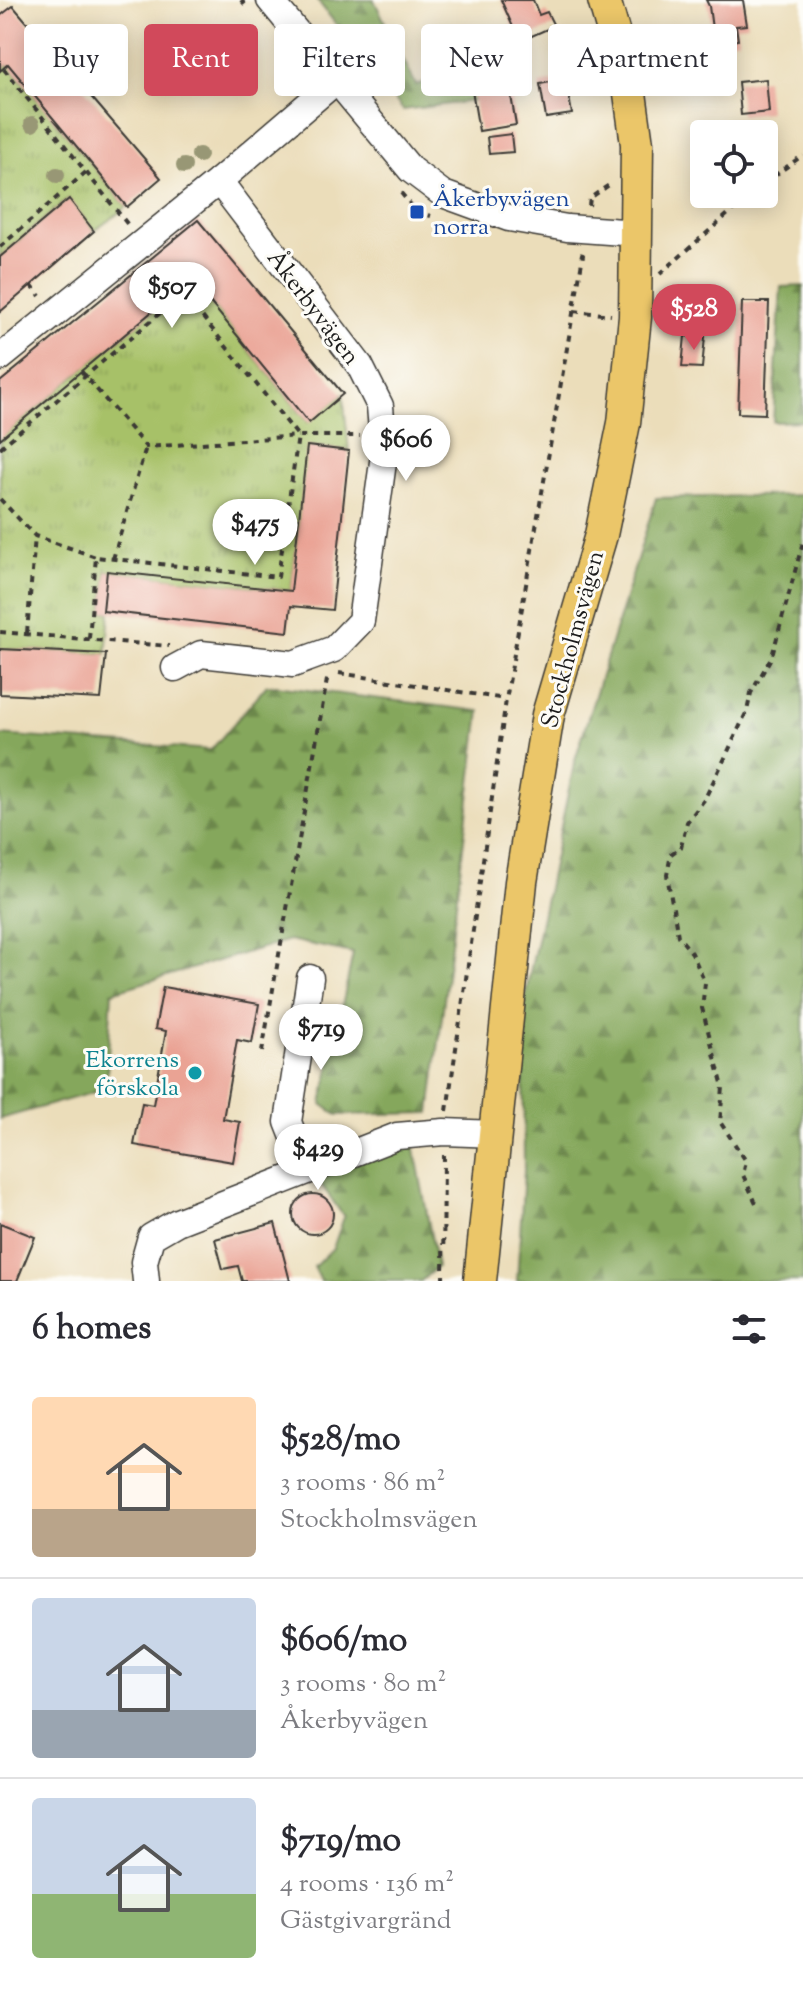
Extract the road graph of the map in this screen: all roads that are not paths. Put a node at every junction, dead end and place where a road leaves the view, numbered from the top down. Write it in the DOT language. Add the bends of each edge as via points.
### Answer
graph roads {
  1 [pos="270,0"];
  2 [pos="604,0"];
  3 [pos="291,24"];
  4 [pos="318,96"];
  5 [pos="352,96"];
  6 [pos="219,181"];
  7 [pos="637,233"];
  8 [pos="0,358"];
  9 [pos="175,668"];
  10 [pos="310,978"];
  11 [pos="496,1134"];
  12 [pos="307,1170"];
  13 [pos="146,1281"];
  14 [pos="480,1281"];
  1 -- 3 [label="street"];
  2 -- 7 [label="main road, Stockholmsvägen" via="629,86 637,144"];
  4 -- 6 [label="street"];
  5 -- 7 [label="street" via="411,170 443,194 585,242"];
  6 -- 8 [label="street"];
  6 -- 9 [label="street, Åkerbyvägen" via="360,366 380,406 384,455 361,621 323,664 201,654"];
  7 -- 11 [label="main road, Stockholmsvägen" via="624,423 601,535 548,715 521,882"];
  10 -- 12 [label="street" via="288,1122"];
  11 -- 12 [label="street" via="397,1136"];
  11 -- 14 [label="main road, Stockholmsvägen"];
  12 -- 13 [label="street" via="151,1237 144,1262"];
}
